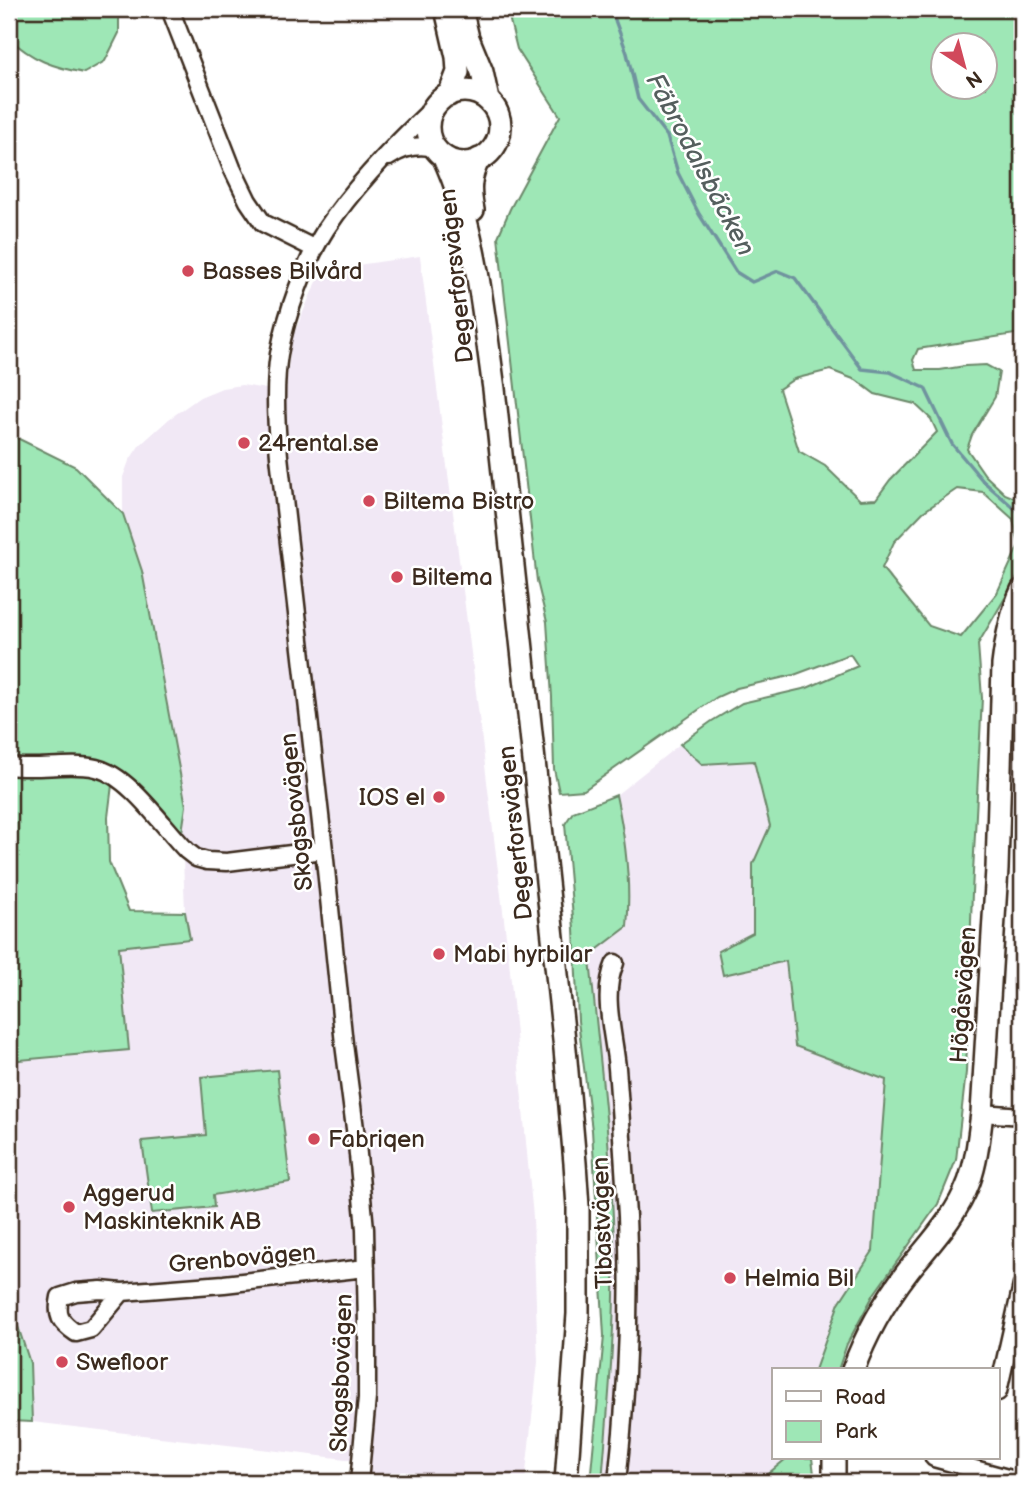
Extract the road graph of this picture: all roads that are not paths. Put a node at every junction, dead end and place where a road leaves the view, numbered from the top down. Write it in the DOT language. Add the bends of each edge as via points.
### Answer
graph roads {
  1 [pos="170,9"];
  2 [pos="446,9"];
  3 [pos="461,9"];
  4 [pos="488,100"];
  5 [pos="441,102"];
  6 [pos="439,152"];
  7 [pos="479,159"];
  8 [pos="379,164"];
  9 [pos="315,249"];
  10 [pos="494,389"];
  11 [pos="1022,590"];
  12 [pos="9,766"];
  13 [pos="324,850"];
  14 [pos="615,963"];
  15 [pos="982,1113"];
  16 [pos="1022,1116"];
  17 [pos="366,1268"];
  18 [pos="1022,1285"];
  19 [pos="122,1292"];
  20 [pos="854,1368"];
  21 [pos="1000,1383"];
  22 [pos="834,1460"];
  23 [pos="952,1460"];
  24 [pos="969,1462"];
  25 [pos="359,1482"];
  26 [pos="566,1482"];
  27 [pos="617,1482"];
  28 [pos="834,1482"];
  29 [pos="960,1482"];
  30 [pos="1022,1482"];
  1 -- 9 [label="street" via="248,201 263,223"];
  2 -- 5 [label="main road" via="458,72"];
  3 -- 4 [label="main road"];
  4 -- 5 [label="main road" via="462,91"];
  4 -- 7 [label="main road" via="496,112 499,132 495,145"];
  5 -- 6 [label="main road" via="428,129"];
  5 -- 8 [label="street, Skogsbovägen"];
  6 -- 7 [label="main road" via="459,162"];
  6 -- 8 [label="street, Skogsbovägen" via="428,146 407,148"];
  6 -- 10 [label="main road, Degerforsvägen" via="468,229"];
  7 -- 10 [label="main road, Degerforsvägen" via="469,183 488,292"];
  8 -- 9 [label="street, Skogsbovägen"];
  9 -- 13 [label="street, Skogsbovägen" via="279,355 276,416"];
  10 -- 26 [label="main road, Degerforsvägen" via="578,1207 579,1314"];
  11 -- 15 [label="main road, Högåsvägen" via="1003,665"];
  12 -- 13 [label="street" via="87,767 113,774 187,851 207,861"];
  13 -- 17 [label="street, Skogsbovägen" via="357,1143"];
  14 -- 27 [label="street, Tibastvägen" via="608,997 617,1068 628,1291"];
  15 -- 16 [label="street"];
  15 -- 20 [label="main road, Högåsvägen" via="975,1163 961,1200 879,1314"];
  17 -- 19 [label="street, Grenbovägen"];
  17 -- 25 [label="street, Skogsbovägen" via="367,1398"];
  18 -- 21 [label="street"];
  22 -- 28 [label="main road"];
  23 -- 24 [label="street"];
  24 -- 29 [label="street"];
  24 -- 30 [label="street"];
}
